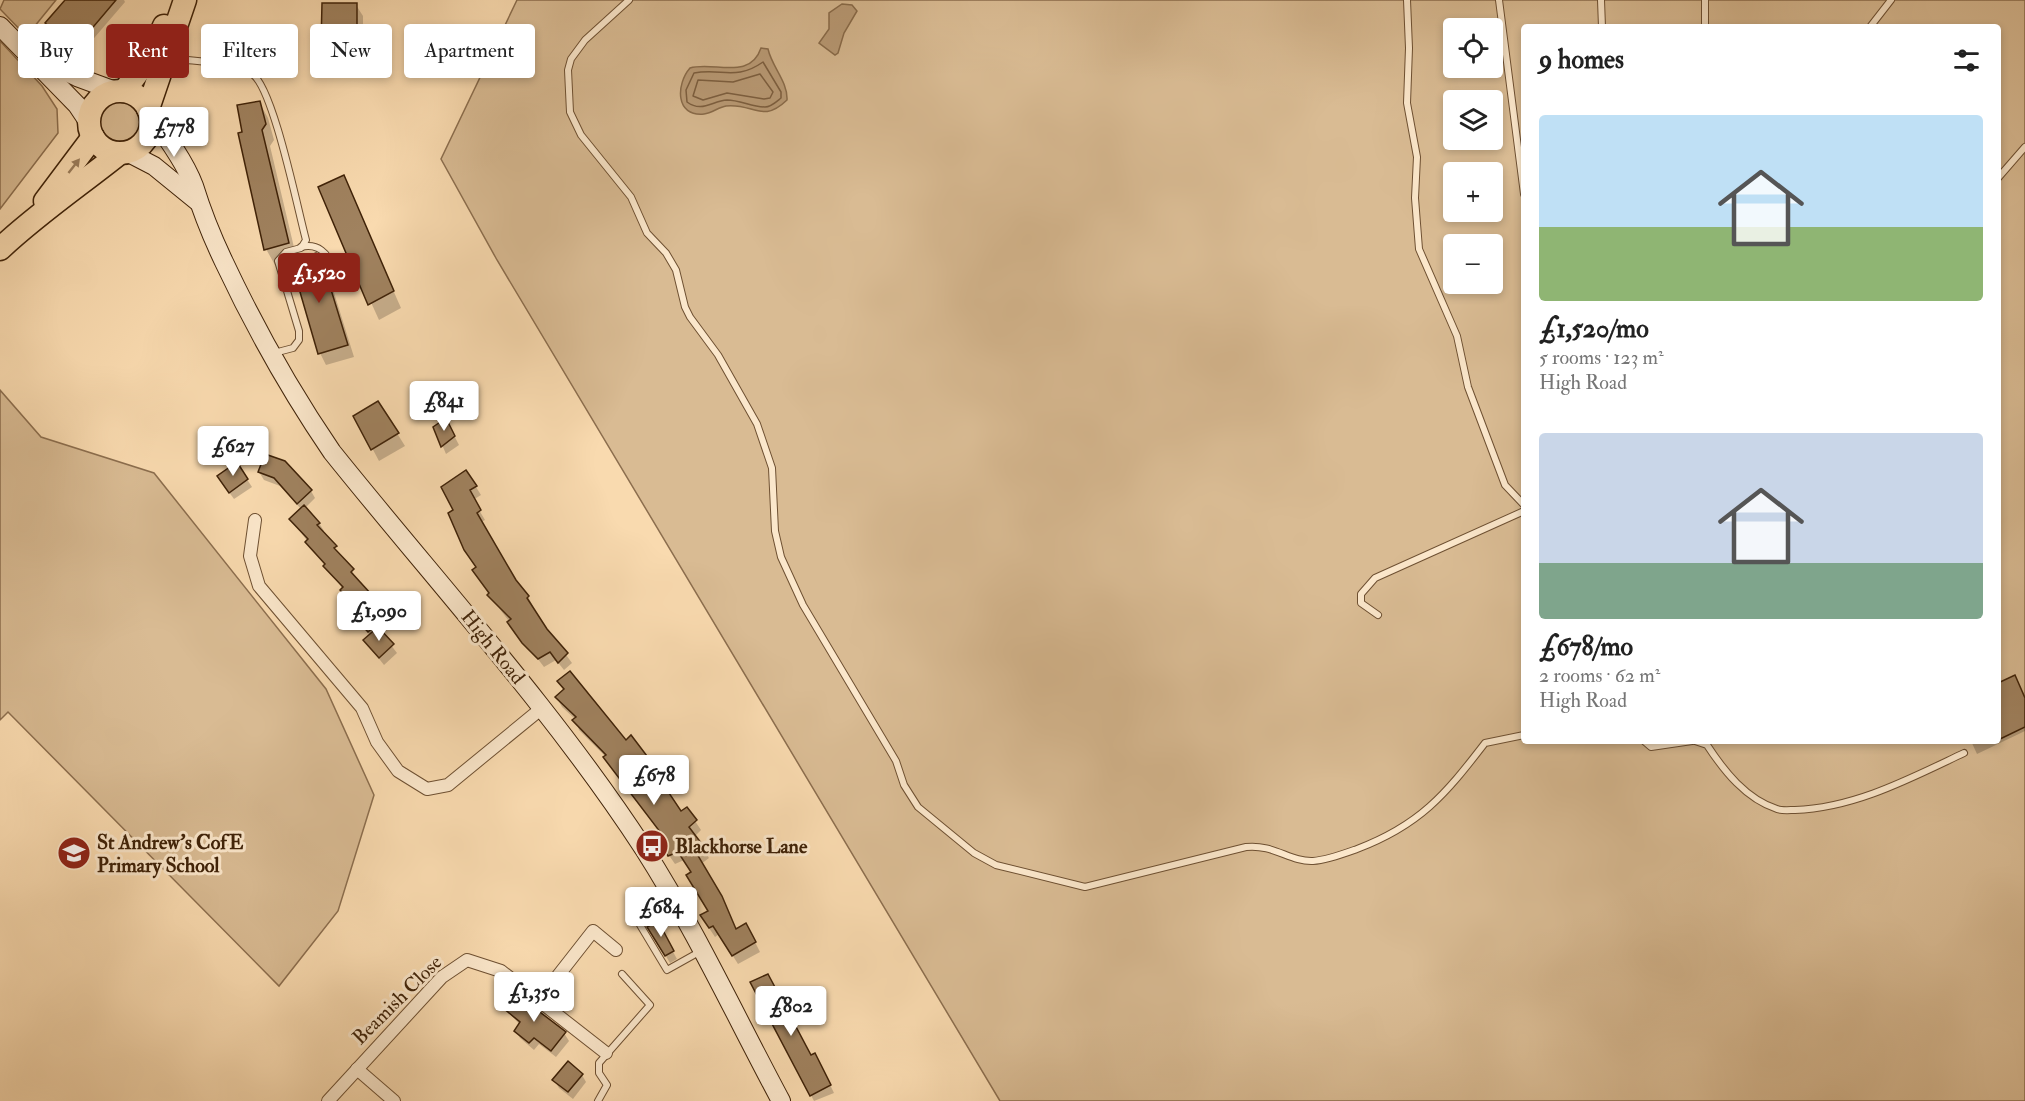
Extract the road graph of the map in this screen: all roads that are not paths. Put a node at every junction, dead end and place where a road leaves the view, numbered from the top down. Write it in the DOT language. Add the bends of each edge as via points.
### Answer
graph roads {
  1 [pos="179,0"];
  2 [pos="185,0"];
  3 [pos="629,0"];
  4 [pos="1407,0"];
  5 [pos="1499,0"];
  6 [pos="1601,0"];
  7 [pos="1705,0"];
  8 [pos="1891,0"];
  9 [pos="168,24"];
  10 [pos="174,24"];
  11 [pos="1602,24"];
  12 [pos="1706,24"];
  13 [pos="1872,24"];
  14 [pos="1,29"];
  15 [pos="18,44"];
  16 [pos="189,60"];
  17 [pos="49,78"];
  18 [pos="87,78"];
  19 [pos="134,78"];
  20 [pos="155,78"];
  21 [pos="119,91"];
  22 [pos="150,112"];
  23 [pos="91,130"];
  24 [pos="2025,147"];
  25 [pos="123,152"];
  26 [pos="1521,171"];
  27 [pos="2001,175"];
  28 [pos="196,201"];
  29 [pos="26,226"];
  30 [pos="301,248"];
  31 [pos="0,249"];
  32 [pos="333,268"];
  33 [pos="270,353"];
  34 [pos="1521,502"];
  35 [pos="1521,512"];
  36 [pos="255,520"];
  37 [pos="1378,615"];
  38 [pos="542,708"];
  39 [pos="1521,736"];
  40 [pos="1648,744"];
  41 [pos="1672,744"];
  42 [pos="1704,744"];
  43 [pos="1964,753"];
  44 [pos="675,904"];
  45 [pos="616,950"];
  46 [pos="702,951"];
  47 [pos="622,974"];
  48 [pos="538,1000"];
  49 [pos="606,1053"];
  50 [pos="357,1069"];
  51 [pos="328,1101"];
  52 [pos="394,1101"];
  53 [pos="598,1101"];
  54 [pos="781,1101"];
  1 -- 9 [label="highway"];
  2 -- 10 [label="highway"];
  3 -- 39 [label="lane" via="585,40 571,59 570,112 581,135 631,197 647,233 666,253 676,270 690,317 718,355 757,424 772,468 775,531 781,557 804,605 896,761 910,795 926,815 974,853 996,865 1085,887 1246,847 1273,848 1312,861 1343,854 1396,832 1442,798 1485,743"];
  4 -- 34 [label="lane" via="1407,103 1417,157 1419,249 1457,336 1468,387 1501,475 1510,493"];
  5 -- 26 [label="lane"];
  6 -- 11 [label="lane"];
  7 -- 12 [label="lane"];
  8 -- 13 [label="lane"];
  14 -- 15 [label="main road"];
  16 -- 30 [label="lane" via="234,67 259,80 281,142 306,240"];
  17 -- 23 [label="main road" via="77,105"];
  18 -- 21 [label="main road"];
  19 -- 21 [label="highway"];
  20 -- 22 [label="highway"];
  21 -- 22 [label="highway" via="138,96"];
  21 -- 23 [label="highway" via="99,99 90,114"];
  22 -- 25 [label="highway" via="148,135"];
  22 -- 28 [label="main road, High Road" via="194,185"];
  23 -- 25 [label="highway" via="100,145"];
  29 -- 23 [label="highway, one-way"];
  24 -- 27 [label="lane"];
  25 -- 28 [label="main road, High Road" via="154,166"];
  25 -- 29 [label="highway"];
  28 -- 33 [label="main road, High Road"];
  29 -- 31 [label="highway"];
  30 -- 32 [label="lane" via="308,245 320,249"];
  30 -- 33 [label="lane" via="281,255 278,261 299,340 289,350"];
  33 -- 38 [label="main road, High Road" via="332,452"];
  35 -- 37 [label="lane" via="1375,578 1361,594 1361,603"];
  36 -- 38 [label="street" via="250,556 259,586 362,708 377,742 398,771 427,789 448,785"];
  38 -- 44 [label="main road, High Road" via="645,850"];
  40 -- 41 [label="lane"];
  42 -- 43 [label="lane" via="1748,794 1779,810 1814,809 1849,801 1912,778"];
  44 -- 46 [label="main road, High Road"];
  44 -- 46 [label="lane" via="640,925 667,970"];
  45 -- 48 [label="street" via="593,931"];
  46 -- 54 [label="main road, High Road"];
  47 -- 49 [label="lane" via="650,1005"];
  48 -- 49 [label="street"];
  48 -- 50 [label="street, Beamish Close" via="501,971 467,960 442,977"];
  49 -- 53 [label="lane" via="598,1070 607,1089"];
  50 -- 51 [label="street, Beamish Close"];
  50 -- 52 [label="street, Beamish Close"];
}
